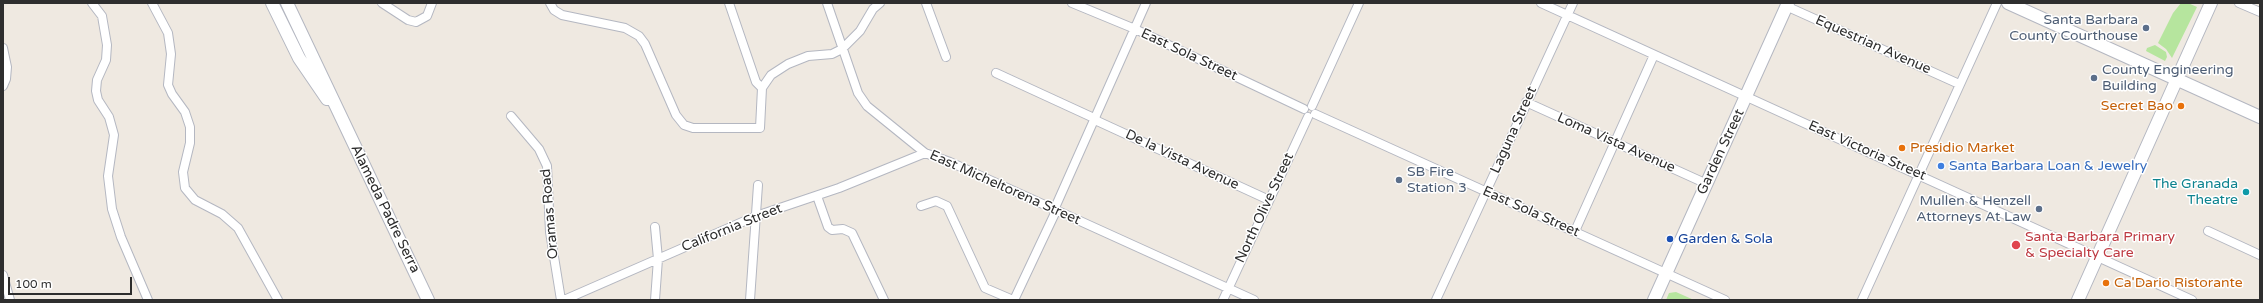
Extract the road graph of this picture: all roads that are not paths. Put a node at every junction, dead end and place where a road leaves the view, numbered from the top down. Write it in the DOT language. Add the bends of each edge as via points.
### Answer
graph roads {
  1 [pos="92,3"];
  2 [pos="152,3"];
  3 [pos="272,3"];
  4 [pos="287,3"];
  5 [pos="382,3"];
  6 [pos="432,3"];
  7 [pos="550,3"];
  8 [pos="729,3"];
  9 [pos="827,3"];
  10 [pos="880,3"];
  11 [pos="926,3"];
  12 [pos="1072,3"];
  13 [pos="1146,3"];
  14 [pos="1359,3"];
  15 [pos="1541,3"];
  16 [pos="1573,3"];
  17 [pos="1997,3"];
  18 [pos="2008,3"];
  19 [pos="2240,3"];
  20 [pos="2208,4"];
  21 [pos="1787,5"];
  22 [pos="2260,12"];
  23 [pos="1567,15"];
  24 [pos="1135,29"];
  25 [pos="3,48"];
  26 [pos="842,49"];
  27 [pos="1654,55"];
  28 [pos="946,57"];
  29 [pos="996,73"];
  30 [pos="2177,79"];
  31 [pos="1959,84"];
  32 [pos="3,86"];
  33 [pos="762,88"];
  34 [pos="1746,97"];
  35 [pos="1526,102"];
  36 [pos="1312,112"];
  37 [pos="511,116"];
  38 [pos="2260,117"];
  39 [pos="341,118"];
  40 [pos="1095,120"];
  41 [pos="1615,142"];
  42 [pos="925,153"];
  43 [pos="1920,176"];
  44 [pos="1707,184"];
  45 [pos="758,185"];
  46 [pos="1486,191"];
  47 [pos="817,196"];
  48 [pos="1269,200"];
  49 [pos="921,206"];
  50 [pos="1055,210"];
  51 [pos="756,216"];
  52 [pos="655,227"];
  53 [pos="1575,231"];
  54 [pos="2208,232"];
  55 [pos="2260,255"];
  56 [pos="2097,257"];
  57 [pos="658,259"];
  58 [pos="1667,273"];
  59 [pos="3,275"];
  60 [pos="1229,288"];
  61 [pos="10,300"];
  62 [pos="148,300"];
  63 [pos="278,300"];
  64 [pos="428,300"];
  65 [pos="562,300"];
  66 [pos="655,300"];
  67 [pos="750,300"];
  68 [pos="884,300"];
  69 [pos="1014,300"];
  70 [pos="1223,300"];
  71 [pos="1254,300"];
  72 [pos="1436,300"];
  73 [pos="1654,300"];
  74 [pos="1725,300"];
  75 [pos="1862,300"];
  76 [pos="2078,300"];
  77 [pos="2192,300"];
  1 -- 62 [label="street" via="102,16 107,45 106,60 96,91 114,135 108,176 112,209"];
  2 -- 63 [label="street" via="168,33 171,54 168,85 185,112 190,127 190,143 182,172 185,188 195,200 222,214 238,228"];
  3 -- 39 [label="street, Alameda Padre Serra" via="299,58"];
  4 -- 39 [label="street, Alameda Padre Serra"];
  5 -- 6 [label="street" via="408,20 416,22 427,16"];
  7 -- 33 [label="street" via="554,10 562,15 625,28 639,36 645,44 678,119 684,125 693,128 760,128"];
  8 -- 33 [label="street" via="756,82"];
  9 -- 26 [label="street, East Micheltorena Street"];
  10 -- 26 [label="street" via="860,31"];
  11 -- 28 [label="street"];
  12 -- 24 [label="street, East Sola Street"];
  13 -- 24 [label="street"];
  14 -- 36 [label="street, North Olive Street"];
  15 -- 23 [label="street, East Victoria Street"];
  16 -- 23 [label="street, Laguna Street"];
  17 -- 31 [label="street"];
  18 -- 30 [label="street"];
  19 -- 22 [label="street"];
  20 -- 30 [label="street"];
  21 -- 31 [label="street, Equestrian Avenue"];
  21 -- 34 [label="street, Garden Street"];
  23 -- 27 [label="street, East Victoria Street"];
  23 -- 35 [label="street, Laguna Street"];
  24 -- 36 [label="street, East Sola Street" via="1304,109 1307,106"];
  24 -- 40 [label="street"];
  25 -- 32 [label="street" via="7,67"];
  26 -- 33 [label="street" via="832,54 808,56 788,64 771,75"];
  26 -- 42 [label="street, East Micheltorena Street" via="858,93 866,106"];
  27 -- 34 [label="street, East Victoria Street"];
  27 -- 41 [label="street"];
  29 -- 40 [label="street, De la Vista Avenue"];
  30 -- 38 [label="street"];
  30 -- 56 [label="street"];
  31 -- 43 [label="street"];
  34 -- 43 [label="street, East Victoria Street"];
  34 -- 44 [label="street, Garden Street"];
  35 -- 41 [label="street, Loma Vista Avenue"];
  35 -- 46 [label="street, Laguna Street"];
  36 -- 46 [label="street, East Sola Street"];
  36 -- 48 [label="street, North Olive Street"];
  37 -- 65 [label="street, Oramas Road" via="539,149 547,166 550,232"];
  39 -- 64 [label="street, Alameda Padre Serra"];
  40 -- 48 [label="street, De la Vista Avenue"];
  40 -- 50 [label="street"];
  41 -- 44 [label="street, Loma Vista Avenue"];
  41 -- 53 [label="street"];
  42 -- 47 [label="street, California Street"];
  42 -- 50 [label="street, East Micheltorena Street"];
  43 -- 56 [label="street, East Victoria Street"];
  43 -- 75 [label="street"];
  44 -- 58 [label="street, Garden Street"];
  45 -- 51 [label="street"];
  46 -- 53 [label="street, East Sola Street"];
  46 -- 72 [label="street, Laguna Street"];
  47 -- 51 [label="street, California Street"];
  47 -- 68 [label="street" via="828,226 832,230 843,229 852,233"];
  48 -- 60 [label="street, North Olive Street"];
  49 -- 69 [label="street" via="936,201 947,206 985,288"];
  50 -- 60 [label="street, East Micheltorena Street"];
  50 -- 69 [label="street"];
  51 -- 57 [label="street, California Street"];
  51 -- 67 [label="street"];
  52 -- 57 [label="street"];
  53 -- 58 [label="street, East Sola Street"];
  54 -- 55 [label="street"];
  56 -- 76 [label="street"];
  56 -- 77 [label="street, East Victoria Street"];
  57 -- 65 [label="street, California Street"];
  57 -- 66 [label="street"];
  58 -- 73 [label="street, Garden Street"];
  58 -- 74 [label="street, East Sola Street"];
  59 -- 61 [label="street"];
  60 -- 70 [label="street, North Olive Street"];
  60 -- 71 [label="street, East Micheltorena Street"];
}
